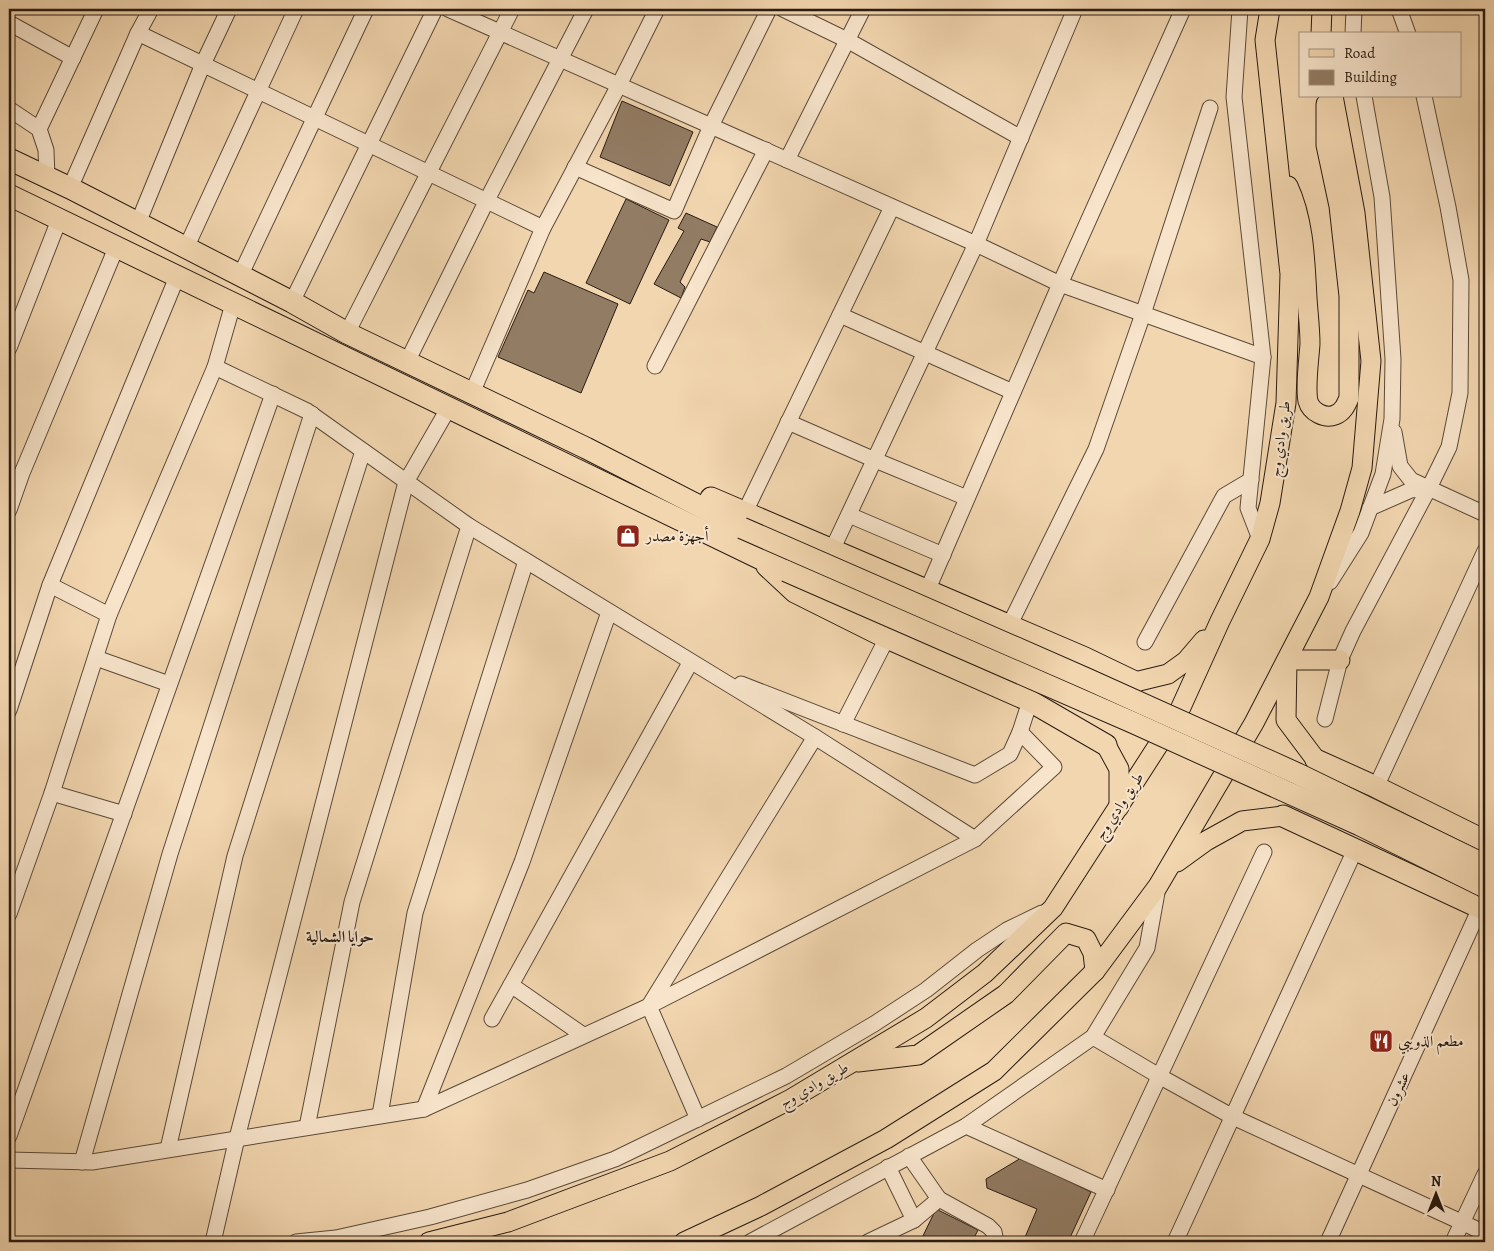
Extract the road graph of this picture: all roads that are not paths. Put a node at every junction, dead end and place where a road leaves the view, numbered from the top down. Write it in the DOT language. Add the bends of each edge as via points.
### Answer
graph roads {
  1 [pos="96,9"];
  2 [pos="151,9"];
  3 [pos="230,9"];
  4 [pos="296,9"];
  5 [pos="366,9"];
  6 [pos="435,9"];
  7 [pos="448,9"];
  8 [pos="512,9"];
  9 [pos="586,9"];
  10 [pos="657,9"];
  11 [pos="769,9"];
  12 [pos="783,9"];
  13 [pos="862,9"];
  14 [pos="1075,9"];
  15 [pos="1183,9"];
  16 [pos="1240,9"];
  17 [pos="1270,9"];
  18 [pos="1322,9"];
  19 [pos="1354,9"];
  20 [pos="1399,9"];
  21 [pos="9,23"];
  22 [pos="500,32"];
  23 [pos="1321,32"];
  24 [pos="1353,32"];
  25 [pos="1407,32"];
  26 [pos="138,33"];
  27 [pos="847,40"];
  28 [pos="73,58"];
  29 [pos="560,59"];
  30 [pos="203,64"];
  31 [pos="619,85"];
  32 [pos="258,90"];
  33 [pos="1326,98"];
  34 [pos="1333,98"];
  35 [pos="1364,98"];
  36 [pos="1424,98"];
  37 [pos="9,108"];
  38 [pos="1210,108"];
  39 [pos="314,117"];
  40 [pos="711,126"];
  41 [pos="39,129"];
  42 [pos="1021,138"];
  43 [pos="368,143"];
  44 [pos="766,150"];
  45 [pos="9,159"];
  46 [pos="787,160"];
  47 [pos="1278,164"];
  48 [pos="575,167"];
  49 [pos="428,171"];
  50 [pos="48,177"];
  51 [pos="70,188"];
  52 [pos="9,196"];
  53 [pos="487,200"];
  54 [pos="892,207"];
  55 [pos="59,220"];
  56 [pos="138,223"];
  57 [pos="543,228"];
  58 [pos="976,244"];
  59 [pos="116,248"];
  60 [pos="186,248"];
  61 [pos="240,276"];
  62 [pos="177,278"];
  63 [pos="1060,284"];
  64 [pos="292,302"];
  65 [pos="233,304"];
  66 [pos="1143,314"];
  67 [pos="840,315"];
  68 [pos="347,333"];
  69 [pos="9,348"];
  70 [pos="925,353"];
  71 [pos="1263,357"];
  72 [pos="407,362"];
  73 [pos="655,366"];
  74 [pos="215,367"];
  75 [pos="1013,392"];
  76 [pos="472,393"];
  77 [pos="273,394"];
  78 [pos="448,409"];
  79 [pos="312,414"];
  80 [pos="1392,419"];
  81 [pos="788,422"];
  82 [pos="363,451"];
  83 [pos="875,460"];
  84 [pos="15,471"];
  85 [pos="1251,480"];
  86 [pos="406,482"];
  87 [pos="1429,488"];
  88 [pos="967,498"];
  89 [pos="1370,508"];
  90 [pos="9,510"];
  91 [pos="1485,514"];
  92 [pos="848,515"];
  93 [pos="743,520"];
  94 [pos="469,526"];
  95 [pos="1260,539"];
  96 [pos="832,550"];
  97 [pos="1485,551"];
  98 [pos="943,555"];
  99 [pos="759,559"];
  100 [pos="526,561"];
  101 [pos="50,585"];
  102 [pos="927,591"];
  103 [pos="1319,598"];
  104 [pos="609,612"];
  105 [pos="109,615"];
  106 [pos="1220,622"];
  107 [pos="1009,626"];
  108 [pos="887,638"];
  109 [pos="1145,642"];
  110 [pos="96,658"];
  111 [pos="1287,660"];
  112 [pos="1340,660"];
  113 [pos="695,666"];
  114 [pos="1135,682"];
  115 [pos="169,684"];
  116 [pos="1030,701"];
  117 [pos="9,710"];
  118 [pos="1325,719"];
  119 [pos="843,724"];
  120 [pos="1020,732"];
  121 [pos="815,737"];
  122 [pos="1106,745"];
  123 [pos="1316,760"];
  124 [pos="1376,787"];
  125 [pos="52,793"];
  126 [pos="1119,807"];
  127 [pos="124,814"];
  128 [pos="1283,816"];
  129 [pos="975,839"];
  130 [pos="1485,841"];
  131 [pos="1355,850"];
  132 [pos="1264,852"];
  133 [pos="1485,865"];
  134 [pos="1170,868"];
  135 [pos="1158,886"];
  136 [pos="1485,887"];
  137 [pos="1053,908"];
  138 [pos="1483,909"];
  139 [pos="9,914"];
  140 [pos="1095,971"];
  141 [pos="511,985"];
  142 [pos="649,1006"];
  143 [pos="492,1019"];
  144 [pos="583,1036"];
  145 [pos="1093,1037"];
  146 [pos="850,1063"];
  147 [pos="1159,1076"];
  148 [pos="424,1109"];
  149 [pos="380,1115"];
  150 [pos="1233,1117"];
  151 [pos="698,1120"];
  152 [pos="966,1126"];
  153 [pos="307,1127"];
  154 [pos="9,1136"];
  155 [pos="237,1138"];
  156 [pos="168,1149"];
  157 [pos="909,1156"];
  158 [pos="9,1160"];
  159 [pos="82,1162"];
  160 [pos="888,1167"];
  161 [pos="1485,1174"];
  162 [pos="1359,1175"];
  163 [pos="1107,1190"];
  164 [pos="939,1199"];
  165 [pos="914,1220"];
  166 [pos="1462,1222"];
  167 [pos="1485,1232"];
  168 [pos="213,1242"];
  169 [pos="296,1242"];
  170 [pos="429,1242"];
  171 [pos="684,1242"];
  172 [pos="750,1242"];
  173 [pos="868,1242"];
  174 [pos="996,1242"];
  175 [pos="1082,1242"];
  176 [pos="1174,1242"];
  177 [pos="1328,1242"];
  178 [pos="1453,1242"];
  1 -- 28 [label="street"];
  2 -- 26 [label="street"];
  3 -- 30 [label="street"];
  4 -- 32 [label="street"];
  5 -- 39 [label="street"];
  6 -- 43 [label="street"];
  7 -- 22 [label="street"];
  8 -- 22 [label="street"];
  9 -- 29 [label="street"];
  10 -- 31 [label="street"];
  11 -- 40 [label="street"];
  12 -- 27 [label="street"];
  13 -- 27 [label="street"];
  14 -- 42 [label="street"];
  15 -- 63 [label="street"];
  16 -- 71 [label="street" via="1234,97"];
  17 -- 47 [label="main road, طريق وادي وج" via="1265,40"];
  18 -- 23 [label="main road"];
  19 -- 24 [label="street"];
  20 -- 25 [label="street"];
  21 -- 28 [label="street"];
  22 -- 29 [label="street"];
  22 -- 49 [label="street"];
  26 -- 30 [label="street"];
  26 -- 51 [label="street"];
  27 -- 42 [label="street"];
  27 -- 46 [label="street"];
  28 -- 41 [label="street"];
  29 -- 31 [label="street"];
  29 -- 53 [label="street"];
  30 -- 32 [label="street"];
  30 -- 56 [label="street"];
  31 -- 40 [label="street"];
  31 -- 48 [label="street"];
  32 -- 39 [label="street"];
  32 -- 60 [label="street"];
  33 -- 47 [label="main road" via="1326,145 1339,206 1349,296 1349,398 1343,410 1330,416 1317,412 1308,401 1310,341 1305,258 1294,200"];
  34 -- 103 [label="main road" via="1356,213 1371,361 1362,468"];
  35 -- 80 [label="street" via="1382,197 1393,359"];
  36 -- 87 [label="street" via="1461,280 1460,393 1449,447"];
  37 -- 41 [label="street"];
  38 -- 66 [label="street"];
  39 -- 43 [label="street"];
  39 -- 61 [label="street"];
  40 -- 44 [label="street"];
  40 -- 48 [label="street" via="674,211"];
  41 -- 50 [label="street" via="46,150"];
  42 -- 58 [label="street"];
  43 -- 49 [label="street"];
  43 -- 64 [label="street"];
  44 -- 46 [label="street"];
  44 -- 73 [label="street"];
  45 -- 50 [label="highway"];
  46 -- 54 [label="street"];
  47 -- 95 [label="main road, طريق وادي وج" via="1290,274 1286,404 1270,503"];
  48 -- 57 [label="street"];
  49 -- 53 [label="street"];
  49 -- 68 [label="street"];
  50 -- 51 [label="highway"];
  51 -- 56 [label="highway"];
  52 -- 55 [label="highway"];
  53 -- 57 [label="street"];
  53 -- 72 [label="street"];
  54 -- 58 [label="street"];
  54 -- 67 [label="street"];
  55 -- 59 [label="highway"];
  55 -- 69 [label="street"];
  56 -- 60 [label="highway"];
  57 -- 76 [label="street"];
  58 -- 63 [label="street"];
  58 -- 70 [label="street"];
  59 -- 62 [label="highway"];
  59 -- 84 [label="street"];
  60 -- 61 [label="highway"];
  61 -- 64 [label="highway"];
  62 -- 65 [label="highway"];
  62 -- 101 [label="street"];
  63 -- 66 [label="street"];
  63 -- 75 [label="street"];
  64 -- 68 [label="highway"];
  65 -- 74 [label="street"];
  65 -- 78 [label="highway"];
  66 -- 71 [label="street"];
  66 -- 107 [label="street" via="1096,449"];
  67 -- 70 [label="street"];
  67 -- 81 [label="street"];
  68 -- 72 [label="highway"];
  70 -- 75 [label="street"];
  70 -- 83 [label="street"];
  71 -- 85 [label="street"];
  72 -- 76 [label="highway"];
  74 -- 77 [label="street"];
  74 -- 105 [label="street"];
  75 -- 88 [label="street"];
  76 -- 93 [label="highway"];
  77 -- 79 [label="street"];
  77 -- 115 [label="street"];
  78 -- 86 [label="street"];
  78 -- 99 [label="highway"];
  79 -- 82 [label="street"];
  79 -- 159 [label="street" via="170,854"];
  80 -- 87 [label="street" via="1400,466 1411,480"];
  80 -- 89 [label="street" via="1383,474"];
  81 -- 83 [label="street"];
  81 -- 93 [label="street"];
  82 -- 86 [label="street"];
  82 -- 156 [label="street" via="235,856"];
  83 -- 88 [label="street"];
  83 -- 92 [label="street"];
  84 -- 90 [label="street"];
  85 -- 95 [label="street" via="1248,508"];
  85 -- 109 [label="street" via="1224,496"];
  86 -- 94 [label="street"];
  86 -- 155 [label="street"];
  87 -- 89 [label="street" via="1412,490"];
  87 -- 91 [label="street"];
  87 -- 112 [label="street"];
  88 -- 98 [label="street"];
  89 -- 103 [label="street" via="1361,533"];
  92 -- 96 [label="street"];
  92 -- 98 [label="street"];
  93 -- 96 [label="highway"];
  93 -- 133 [label="highway, bridge" via="1298,774"];
  94 -- 100 [label="street"];
  94 -- 153 [label="street" via="352,902"];
  95 -- 106 [label="main road, طريق وادي وج"];
  96 -- 102 [label="highway"];
  97 -- 124 [label="street"];
  98 -- 102 [label="street"];
  99 -- 108 [label="highway" via="795,592"];
  99 -- 136 [label="highway, bridge" via="1144,727 1360,825"];
  100 -- 104 [label="street"];
  100 -- 149 [label="street" via="415,913"];
  101 -- 105 [label="street"];
  101 -- 117 [label="street"];
  102 -- 107 [label="highway"];
  103 -- 111 [label="main road"];
  104 -- 113 [label="street"];
  104 -- 148 [label="street" via="522,862"];
  105 -- 110 [label="street"];
  106 -- 114 [label="main road" via="1186,661 1168,674"];
  106 -- 126 [label="main road, طريق وادي وج" via="1177,716"];
  107 -- 114 [label="highway"];
  108 -- 116 [label="highway"];
  108 -- 119 [label="street"];
  110 -- 115 [label="street"];
  110 -- 125 [label="street"];
  111 -- 112 [label="main road"];
  111 -- 123 [label="main road" via="1286,720"];
  111 -- 134 [label="main road"];
  112 -- 118 [label="street"];
  113 -- 119 [label="street"];
  113 -- 121 [label="street"];
  113 -- 141 [label="street"];
  115 -- 127 [label="street"];
  116 -- 120 [label="street"];
  116 -- 122 [label="highway"];
  119 -- 120 [label="street" via="975,775 1010,754"];
  120 -- 129 [label="street" via="1054,766"];
  121 -- 129 [label="street"];
  121 -- 142 [label="street"];
  122 -- 126 [label="main road" via="1118,769"];
  123 -- 124 [label="highway"];
  124 -- 130 [label="highway"];
  125 -- 127 [label="street"];
  125 -- 139 [label="street"];
  126 -- 137 [label="main road, طريق وادي وج"];
  127 -- 154 [label="street"];
  128 -- 131 [label="highway"];
  128 -- 134 [label="main road" via="1242,821 1206,841"];
  129 -- 142 [label="street"];
  131 -- 138 [label="highway"];
  131 -- 150 [label="street"];
  132 -- 147 [label="street"];
  134 -- 135 [label="main road"];
  135 -- 140 [label="main road"];
  135 -- 145 [label="street" via="1147,948"];
  137 -- 146 [label="main road, طريق وادي وج" via="985,973 926,1018"];
  137 -- 151 [label="street" via="976,950 926,990 858,1034 786,1076"];
  138 -- 162 [label="street, عشرون"];
  140 -- 146 [label="main road" via="1093,952 1086,939 1066,934 1006,994 918,1055"];
  140 -- 171 [label="main road" via="994,1070 886,1138 761,1206"];
  141 -- 143 [label="street"];
  141 -- 144 [label="street"];
  142 -- 144 [label="street"];
  142 -- 151 [label="street"];
  144 -- 148 [label="street"];
  145 -- 147 [label="street"];
  145 -- 152 [label="street"];
  146 -- 170 [label="main road, طريق وادي وج" via="791,1099 670,1162 508,1222"];
  147 -- 150 [label="street"];
  147 -- 163 [label="street"];
  148 -- 149 [label="street"];
  149 -- 153 [label="street"];
  150 -- 162 [label="street"];
  150 -- 176 [label="street"];
  151 -- 169 [label="street" via="615,1159 527,1190 421,1219 336,1238"];
  152 -- 157 [label="street"];
  152 -- 163 [label="street"];
  153 -- 155 [label="street"];
  155 -- 156 [label="street"];
  155 -- 168 [label="street"];
  156 -- 159 [label="street"];
  157 -- 160 [label="street"];
  157 -- 164 [label="street"];
  158 -- 159 [label="street"];
  160 -- 165 [label="street"];
  160 -- 172 [label="street"];
  161 -- 166 [label="street"];
  162 -- 166 [label="street"];
  162 -- 177 [label="street, عشرون"];
  163 -- 175 [label="street"];
  164 -- 165 [label="street"];
  164 -- 174 [label="street" via="988,1226 994,1232"];
  165 -- 173 [label="street"];
  166 -- 167 [label="street"];
  166 -- 178 [label="street"];
}
